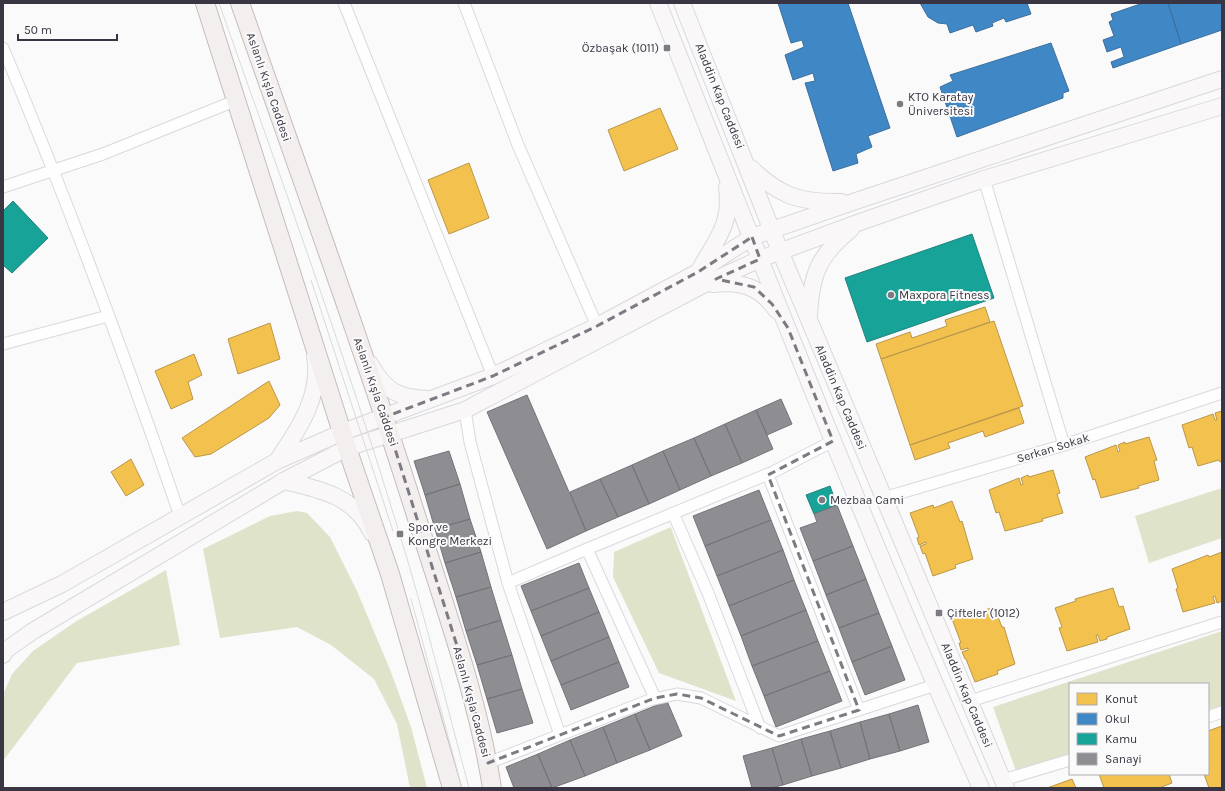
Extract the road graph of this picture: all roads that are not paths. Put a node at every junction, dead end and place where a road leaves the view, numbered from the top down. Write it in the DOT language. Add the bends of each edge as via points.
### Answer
graph roads {
  1 [pos="205,3"];
  2 [pos="240,3"];
  3 [pos="344,3"];
  4 [pos="464,3"];
  5 [pos="658,3"];
  6 [pos="682,3"];
  7 [pos="3,48"];
  8 [pos="1222,79"];
  9 [pos="237,100"];
  10 [pos="1222,106"];
  11 [pos="746,164"];
  12 [pos="54,169"];
  13 [pos="725,171"];
  14 [pos="984,179"];
  15 [pos="3,187"];
  16 [pos="853,202"];
  17 [pos="860,222"];
  18 [pos="772,229"];
  19 [pos="752,238"];
  20 [pos="780,251"];
  21 [pos="760,259"];
  22 [pos="701,278"];
  23 [pos="108,316"];
  24 [pos="809,320"];
  25 [pos="597,326"];
  26 [pos="788,328"];
  27 [pos="312,339"];
  28 [pos="3,344"];
  29 [pos="363,352"];
  30 [pos="492,376"];
  31 [pos="1222,393"];
  32 [pos="434,399"];
  33 [pos="465,410"];
  34 [pos="385,417"];
  35 [pos="391,435"];
  36 [pos="345,440"];
  37 [pos="833,440"];
  38 [pos="1064,445"];
  39 [pos="277,461"];
  40 [pos="768,475"];
  41 [pos="283,481"];
  42 [pos="883,498"];
  43 [pos="674,513"];
  44 [pos="180,516"];
  45 [pos="587,549"];
  46 [pos="390,574"];
  47 [pos="508,583"];
  48 [pos="3,612"];
  49 [pos="1222,622"];
  50 [pos="3,655"];
  51 [pos="935,685"];
  52 [pos="655,698"];
  53 [pos="970,701"];
  54 [pos="859,710"];
  55 [pos="1222,712"];
  56 [pos="1209,717"];
  57 [pos="760,728"];
  58 [pos="560,735"];
  59 [pos="1069,760"];
  60 [pos="488,763"];
  61 [pos="1005,784"];
  62 [pos="452,788"];
  63 [pos="492,788"];
  64 [pos="981,788"];
  1 -- 9 [label="main road"];
  2 -- 29 [label="main road, Aslanlı Kışla Caddesi"];
  3 -- 30 [label="street"];
  4 -- 25 [label="street" via="518,145"];
  5 -- 13 [label="street, Aladdin Kap Caddesi"];
  6 -- 11 [label="street, Aladdin Kap Caddesi"];
  7 -- 12 [label="street"];
  8 -- 16 [label="street"];
  9 -- 12 [label="street" via="103,154"];
  9 -- 27 [label="main road"];
  10 -- 14 [label="street"];
  11 -- 16 [label="street" via="768,184 792,197 823,202"];
  11 -- 18 [label="street, Aladdin Kap Caddesi"];
  12 -- 15 [label="street"];
  12 -- 23 [label="street"];
  13 -- 19 [label="street, Aladdin Kap Caddesi"];
  13 -- 22 [label="street" via="729,202 725,226"];
  14 -- 17 [label="street"];
  14 -- 38 [label="street"];
  16 -- 18 [label="street"];
  17 -- 20 [label="street"];
  17 -- 24 [label="street" via="836,241 819,264 810,290"];
  18 -- 19 [label="street"];
  18 -- 20 [label="street, Aladdin Kap Caddesi"];
  19 -- 21 [label="street, Aladdin Kap Caddesi"];
  19 -- 22 [label="street"];
  20 -- 21 [label="street"];
  20 -- 24 [label="street, Aladdin Kap Caddesi"];
  21 -- 22 [label="street"];
  21 -- 26 [label="street, Aladdin Kap Caddesi"];
  22 -- 25 [label="street"];
  22 -- 26 [label="street" via="754,287 772,304"];
  22 -- 33 [label="street"];
  23 -- 28 [label="street"];
  23 -- 44 [label="street"];
  24 -- 42 [label="street, Aladdin Kap Caddesi"];
  25 -- 30 [label="street"];
  26 -- 37 [label="street, Aladdin Kap Caddesi"];
  27 -- 36 [label="main road"];
  27 -- 39 [label="street" via="317,367 312,398 301,426"];
  29 -- 32 [label="street" via="378,379 391,390 408,398"];
  29 -- 34 [label="main road, Aslanlı Kışla Caddesi"];
  30 -- 32 [label="street"];
  31 -- 38 [label="street, Serkan Sokak"];
  32 -- 34 [label="street"];
  33 -- 35 [label="street"];
  33 -- 47 [label="street" via="470,442"];
  34 -- 35 [label="main road, Aslanlı Kışla Caddesi"];
  34 -- 36 [label="street"];
  35 -- 36 [label="street"];
  35 -- 60 [label="main road, Aslanlı Kışla Caddesi" via="464,668"];
  36 -- 39 [label="street"];
  36 -- 41 [label="street"];
  36 -- 46 [label="main road"];
  37 -- 40 [label="street"];
  37 -- 51 [label="street, Aladdin Kap Caddesi"];
  38 -- 42 [label="street, Serkan Sokak"];
  39 -- 44 [label="street"];
  40 -- 43 [label="street"];
  40 -- 54 [label="street"];
  41 -- 46 [label="street" via="316,488 337,496 354,507 368,524"];
  41 -- 50 [label="street" via="33,631 6,650"];
  42 -- 53 [label="street, Aladdin Kap Caddesi"];
  43 -- 45 [label="street"];
  43 -- 57 [label="street"];
  44 -- 48 [label="street" via="62,584"];
  45 -- 47 [label="street"];
  45 -- 52 [label="street"];
  46 -- 62 [label="main road"];
  47 -- 58 [label="street"];
  49 -- 53 [label="street"];
  51 -- 54 [label="street"];
  51 -- 64 [label="street, Aladdin Kap Caddesi"];
  52 -- 57 [label="street" via="677,694 702,698"];
  52 -- 58 [label="street"];
  53 -- 61 [label="street, Aladdin Kap Caddesi"];
  54 -- 57 [label="street" via="779,736"];
  55 -- 56 [label="street"];
  58 -- 60 [label="street"];
  59 -- 61 [label="street"];
  60 -- 63 [label="main road, Aslanlı Kışla Caddesi"];
}
